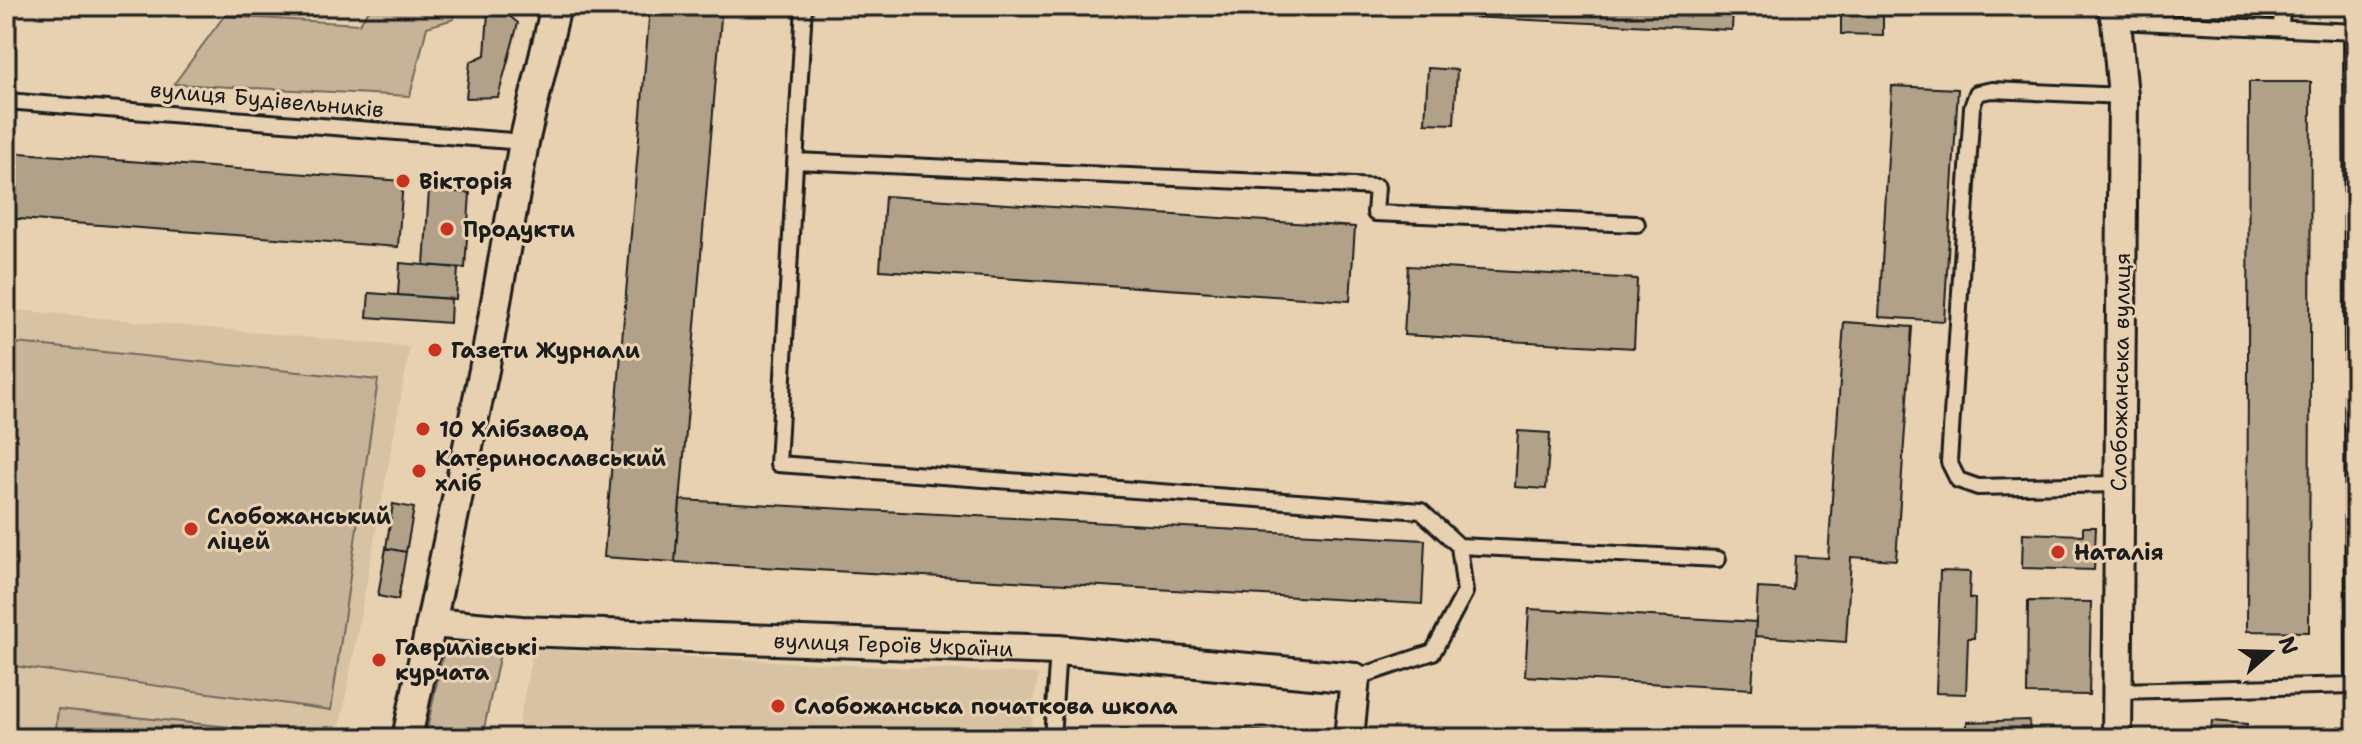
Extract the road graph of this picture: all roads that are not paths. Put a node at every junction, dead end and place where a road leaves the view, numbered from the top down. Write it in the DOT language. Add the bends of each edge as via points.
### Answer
graph roads {
  1 [pos="556,6"];
  2 [pos="804,6"];
  3 [pos="2282,6"];
  4 [pos="2114,14"];
  5 [pos="2281,28"];
  6 [pos="2354,32"];
  7 [pos="2123,96"];
  8 [pos="6,101"];
  9 [pos="524,142"];
  10 [pos="796,161"];
  11 [pos="1637,224"];
  12 [pos="2119,484"];
  13 [pos="1459,546"];
  14 [pos="1718,559"];
  15 [pos="432,623"];
  16 [pos="1058,650"];
  17 [pos="1355,678"];
  18 [pos="2355,685"];
  19 [pos="2118,691"];
  20 [pos="407,738"];
  21 [pos="1052,738"];
  22 [pos="1349,738"];
  23 [pos="2117,738"];
  1 -- 9 [label="street"];
  2 -- 10 [label="lane"];
  3 -- 5 [label="lane"];
  4 -- 5 [label="lane"];
  4 -- 7 [label="street, Слобожанська вулиця"];
  5 -- 6 [label="lane"];
  6 -- 18 [label="lane"];
  7 -- 12 [label="street, Слобожанська вулиця"];
  7 -- 12 [label="lane" via="1977,93 1949,462 1958,480 1978,487"];
  8 -- 9 [label="lane, вулиця Будівельників"];
  9 -- 15 [label="street"];
  10 -- 11 [label="lane" via="1377,187 1375,213"];
  10 -- 13 [label="lane" via="778,464 1421,511"];
  12 -- 19 [label="street, Слобожанська вулиця"];
  13 -- 14 [label="lane"];
  13 -- 17 [label="lane" via="1465,592 1433,652"];
  15 -- 16 [label="street, вулиця Героїв України" via="521,631"];
  15 -- 20 [label="street"];
  16 -- 17 [label="street, вулиця Героїв України"];
  16 -- 21 [label="lane"];
  17 -- 22 [label="street"];
  18 -- 19 [label="lane"];
  19 -- 23 [label="street, Слобожанська вулиця"];
}
